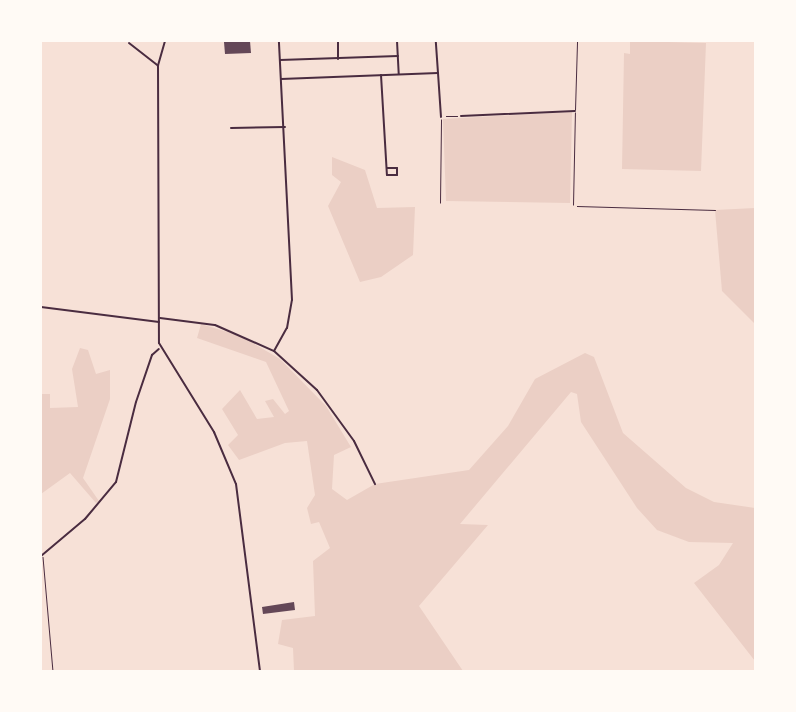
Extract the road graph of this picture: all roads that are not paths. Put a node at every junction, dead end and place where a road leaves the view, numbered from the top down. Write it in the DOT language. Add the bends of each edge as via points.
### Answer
graph roads {
  1 [pos="165,41"];
  2 [pos="279,41"];
  3 [pos="338,41"];
  4 [pos="397,41"];
  5 [pos="436,41"];
  6 [pos="577,41"];
  7 [pos="129,43"];
  8 [pos="398,56"];
  9 [pos="338,59"];
  10 [pos="280,60"];
  11 [pos="158,66"];
  12 [pos="438,73"];
  13 [pos="399,74"];
  14 [pos="381,75"];
  15 [pos="281,79"];
  16 [pos="575,111"];
  17 [pos="440,116"];
  18 [pos="461,116"];
  19 [pos="231,128"];
  20 [pos="284,128"];
  21 [pos="387,168"];
  22 [pos="573,205"];
  23 [pos="41,307"];
  24 [pos="159,318"];
  25 [pos="159,322"];
  26 [pos="160,348"];
  27 [pos="274,351"];
  28 [pos="375,484"];
  29 [pos="42,556"];
  30 [pos="53,671"];
  31 [pos="260,671"];
  1 -- 11 [label="street"];
  2 -- 10 [label="street"];
  3 -- 9 [label="street"];
  4 -- 8 [label="street"];
  5 -- 12 [label="street"];
  6 -- 16 [label="lane"];
  7 -- 11 [label="street"];
  8 -- 9 [label="street"];
  8 -- 13 [label="street"];
  9 -- 10 [label="street"];
  10 -- 15 [label="street"];
  11 -- 24 [label="street"];
  12 -- 13 [label="street"];
  12 -- 17 [label="street"];
  13 -- 14 [label="street"];
  14 -- 15 [label="street"];
  14 -- 21 [label="street"];
  15 -- 20 [label="street"];
  16 -- 18 [label="street"];
  16 -- 22 [label="lane"];
  19 -- 20 [label="street"];
  20 -- 27 [label="street" via="291,314"];
  21 -- 21 [label="street" via="397,168 397,174 387,175"];
  23 -- 25 [label="street"];
  24 -- 25 [label="street"];
  24 -- 27 [label="street" via="216,325"];
  25 -- 26 [label="street"];
  26 -- 29 [label="street" via="152,355 136,402 116,482 92,513"];
  26 -- 31 [label="street" via="214,432 236,484"];
  27 -- 28 [label="street" via="317,390 354,441"];
  29 -- 30 [label="lane"];
}
